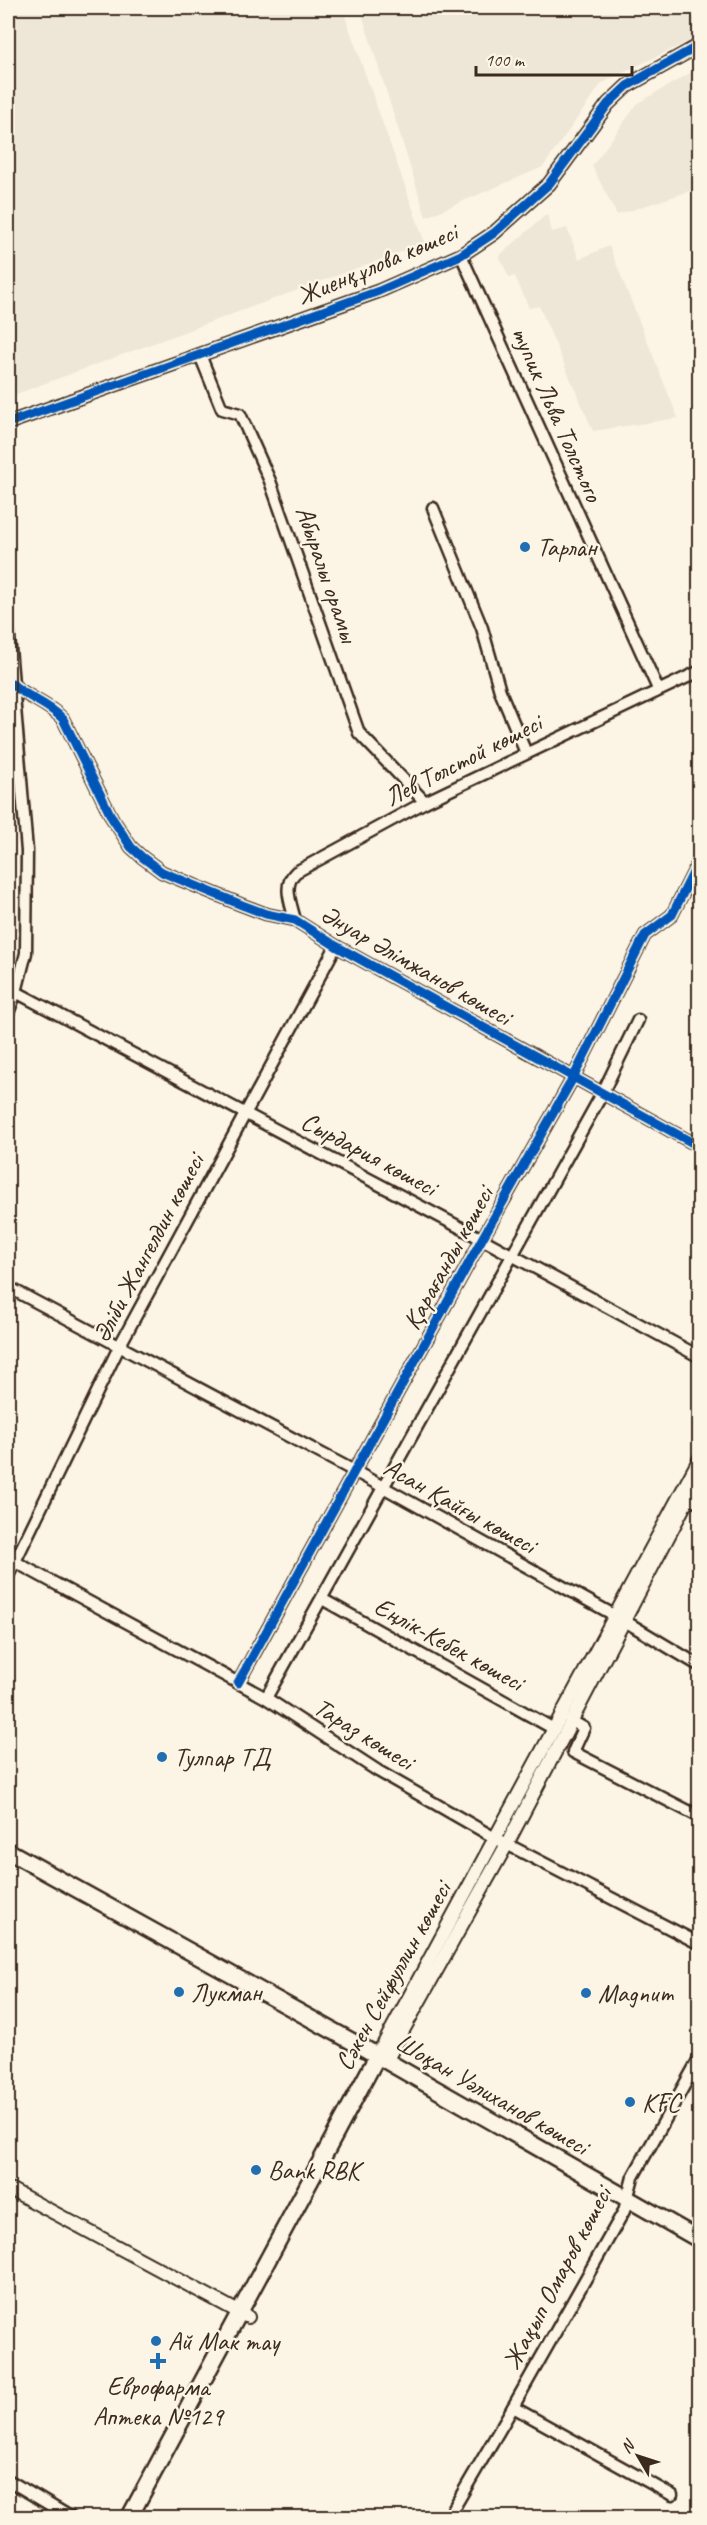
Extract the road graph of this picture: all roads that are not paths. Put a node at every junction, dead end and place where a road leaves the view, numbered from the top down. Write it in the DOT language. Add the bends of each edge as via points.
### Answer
graph roads {
  1 [pos="699,45"];
  2 [pos="460,255"];
  3 [pos="200,355"];
  4 [pos="8,423"];
  5 [pos="433,508"];
  6 [pos="8,624"];
  7 [pos="699,671"];
  8 [pos="12,684"];
  9 [pos="658,689"];
  10 [pos="526,753"];
  11 [pos="425,802"];
  12 [pos="699,859"];
  13 [pos="295,920"];
  14 [pos="336,946"];
  15 [pos="16,992"];
  16 [pos="8,1013"];
  17 [pos="638,1020"];
  18 [pos="573,1078"];
  19 [pos="602,1094"];
  20 [pos="246,1114"];
  21 [pos="699,1147"];
  22 [pos="482,1239"];
  23 [pos="513,1256"];
  24 [pos="8,1287"];
  25 [pos="120,1345"];
  26 [pos="699,1357"];
  27 [pos="699,1458"];
  28 [pos="356,1472"];
  29 [pos="699,1476"];
  30 [pos="384,1488"];
  31 [pos="688,1497"];
  32 [pos="699,1504"];
  33 [pos="11,1559"];
  34 [pos="8,1576"];
  35 [pos="322,1599"];
  36 [pos="618,1617"];
  37 [pos="699,1666"];
  38 [pos="238,1683"];
  39 [pos="266,1698"];
  40 [pos="570,1719"];
  41 [pos="554,1729"];
  42 [pos="699,1817"];
  43 [pos="501,1841"];
  44 [pos="8,1852"];
  45 [pos="699,1944"];
  46 [pos="381,2056"];
  47 [pos="699,2057"];
  48 [pos="9,2190"];
  49 [pos="627,2199"];
  50 [pos="699,2240"];
  51 [pos="243,2314"];
  52 [pos="513,2407"];
  53 [pos="8,2480"];
  54 [pos="672,2495"];
  55 [pos="72,2517"];
  56 [pos="129,2517"];
  57 [pos="140,2517"];
  58 [pos="448,2517"];
  1 -- 2 [label="street, Жиенқұлова көшесі" via="627,86 597,118 549,184 494,233"];
  2 -- 3 [label="street, Жиенқұлова көшесі" via="379,291"];
  2 -- 9 [label="street, тупик Льва Толстого"];
  3 -- 4 [label="street, Жиенқұлова көшесі"];
  3 -- 11 [label="street, Абыралы орамы" via="222,408 240,414 270,480 359,733"];
  5 -- 10 [label="street" via="482,628"];
  6 -- 8 [label="street"];
  7 -- 9 [label="street, Лев Толстой көшесі"];
  8 -- 13 [label="street, Әнуар Әлімжанов көшесі" via="63,719 112,818 142,857 162,872 222,897"];
  8 -- 15 [label="street" via="27,852 26,953"];
  9 -- 10 [label="street, Лев Толстой көшесі"];
  10 -- 11 [label="street, Лев Толстой көшесі"];
  11 -- 13 [label="street, Лев Толстой көшесі" via="296,872 288,886"];
  12 -- 18 [label="street, Қарағанды көшесі" via="672,915 645,935"];
  13 -- 14 [label="street, Әнуар Әлімжанов көшесі"];
  14 -- 18 [label="street, Әнуар Әлімжанов көшесі"];
  14 -- 20 [label="street, Әліби Жангелдин көшесі"];
  15 -- 16 [label="street"];
  15 -- 20 [label="street, Сырдария көшесі"];
  17 -- 19 [label="street"];
  18 -- 19 [label="street, Әнуар Әлімжанов көшесі"];
  18 -- 22 [label="street, Қарағанды көшесі"];
  19 -- 21 [label="street, Әнуар Әлімжанов көшесі"];
  19 -- 23 [label="street"];
  20 -- 22 [label="street, Сырдария көшесі"];
  20 -- 25 [label="street, Әліби Жангелдин көшесі"];
  22 -- 23 [label="street, Сырдария көшесі"];
  22 -- 28 [label="street, Қарағанды көшесі"];
  23 -- 26 [label="street, Сырдария көшесі"];
  23 -- 30 [label="street"];
  24 -- 25 [label="street, Асан Қайғы көшесі"];
  25 -- 28 [label="street, Асан Қайғы көшесі"];
  25 -- 33 [label="street, Әліби Жангелдин көшесі"];
  27 -- 36 [label="street, Сәкен Сейфуллин көшесі"];
  28 -- 30 [label="street, Асан Қайғы көшесі"];
  28 -- 38 [label="street, Қарағанды көшесі"];
  29 -- 31 [label="street, Сәкен Сейфуллин көшесі"];
  30 -- 35 [label="street"];
  30 -- 36 [label="street, Асан Қайғы көшесі"];
  31 -- 32 [label="street"];
  31 -- 36 [label="street, Сәкен Сейфуллин көшесі"];
  33 -- 34 [label="street, Әліби Жангелдин көшесі"];
  33 -- 38 [label="street, Тараз көшесі"];
  35 -- 39 [label="street"];
  35 -- 41 [label="street, Еңлік-Кебек көшесі"];
  36 -- 37 [label="street, Асан Қайғы көшесі"];
  36 -- 40 [label="street, Сәкен Сейфуллин көшесі"];
  36 -- 41 [label="street, Сәкен Сейфуллин көшесі"];
  38 -- 39 [label="street, Тараз көшесі"];
  39 -- 43 [label="street, Тараз көшесі" via="378,1771"];
  40 -- 42 [label="street" via="584,1728 573,1752"];
  40 -- 43 [label="street, Сәкен Сейфуллин көшесі"];
  41 -- 43 [label="street, Сәкен Сейфуллин көшесі"];
  43 -- 45 [label="street, Тараз көшесі"];
  43 -- 46 [label="street, Сәкен Сейфуллин көшесі"];
  44 -- 46 [label="main road, Шоқан Уәлиханов көшесі"];
  46 -- 49 [label="main road, Шоқан Уәлиханов көшесі"];
  46 -- 51 [label="main road, Сәкен Сейфуллин көшесі"];
  47 -- 49 [label="street, Жақып Омаров көшесі" via="633,2177"];
  48 -- 51 [label="street"];
  49 -- 50 [label="main road, Шоқан Уәлиханов көшесі"];
  49 -- 52 [label="street, Жақып Омаров көшесі" via="624,2211"];
  51 -- 56 [label="main road, Сәкен Сейфуллин көшесі"];
  51 -- 57 [label="main road, Сәкен Сейфуллин көшесі"];
  52 -- 54 [label="street"];
  52 -- 58 [label="street, Жақып Омаров көшесі"];
  53 -- 55 [label="street"];
}
